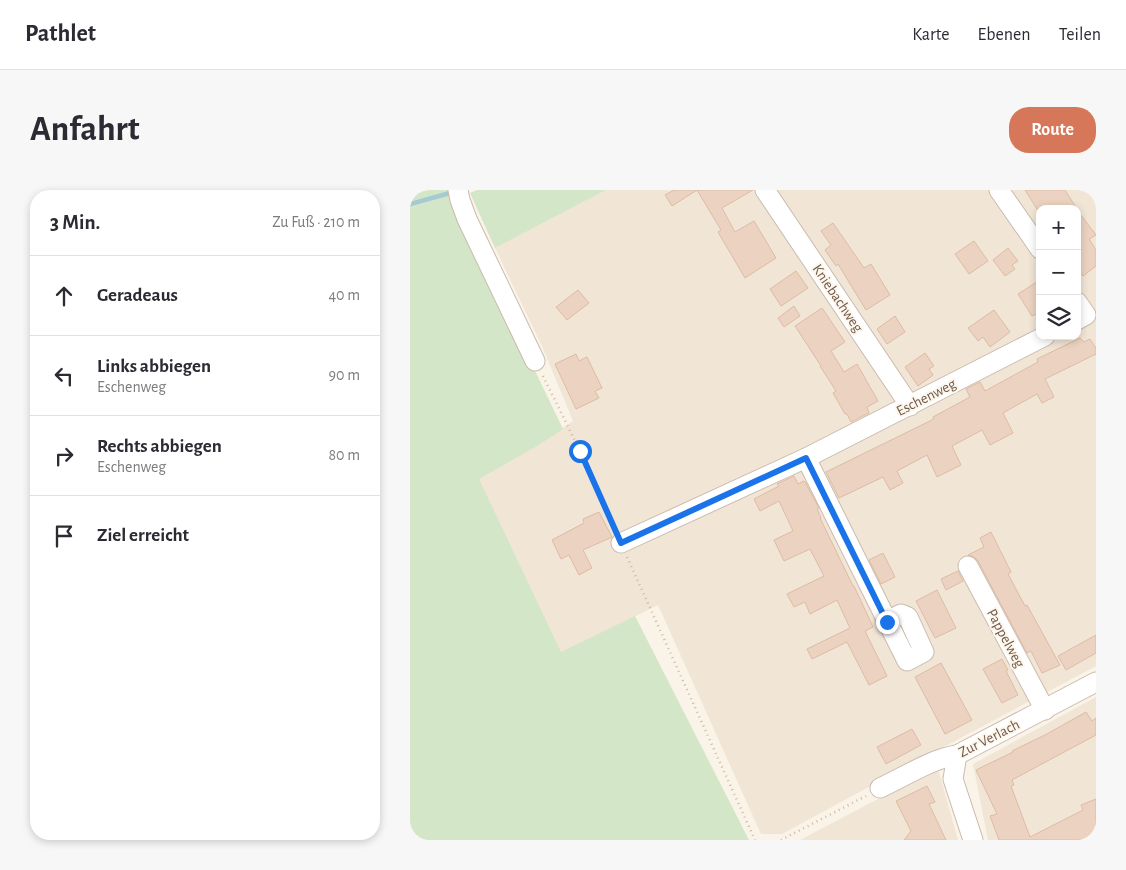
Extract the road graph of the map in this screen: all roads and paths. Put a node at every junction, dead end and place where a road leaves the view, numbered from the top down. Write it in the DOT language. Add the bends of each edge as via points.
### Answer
graph roads {
  1 [pos="458,190"];
  2 [pos="765,190"];
  3 [pos="999,190"];
  4 [pos="1036,243"];
  5 [pos="1038,340"];
  6 [pos="535,361"];
  7 [pos="910,406"];
  8 [pos="806,458"];
  9 [pos="621,543"];
  10 [pos="968,566"];
  11 [pos="907,661"];
  12 [pos="1096,682"];
  13 [pos="1045,710"];
  14 [pos="957,755"];
  15 [pos="880,788"];
  16 [pos="755,840"];
  17 [pos="781,840"];
  18 [pos="973,840"];
  1 -- 6 [label="street" via="467,219"];
  2 -- 7 [label="street, Kniebachweg"];
  3 -- 4 [label="street"];
  5 -- 7 [label="street, Eschenweg"];
  6 -- 9 [label="path"];
  7 -- 8 [label="street, Eschenweg"];
  8 -- 9 [label="street, Eschenweg"];
  8 -- 11 [label="street"];
  9 -- 16 [label="path"];
  10 -- 13 [label="street, Pappelweg"];
  12 -- 13 [label="street, Zur Verlach"];
  13 -- 14 [label="street, Zur Verlach"];
  14 -- 15 [label="street, Zur Verlach"];
  14 -- 18 [label="street" via="953,779"];
  15 -- 17 [label="path"];
}
